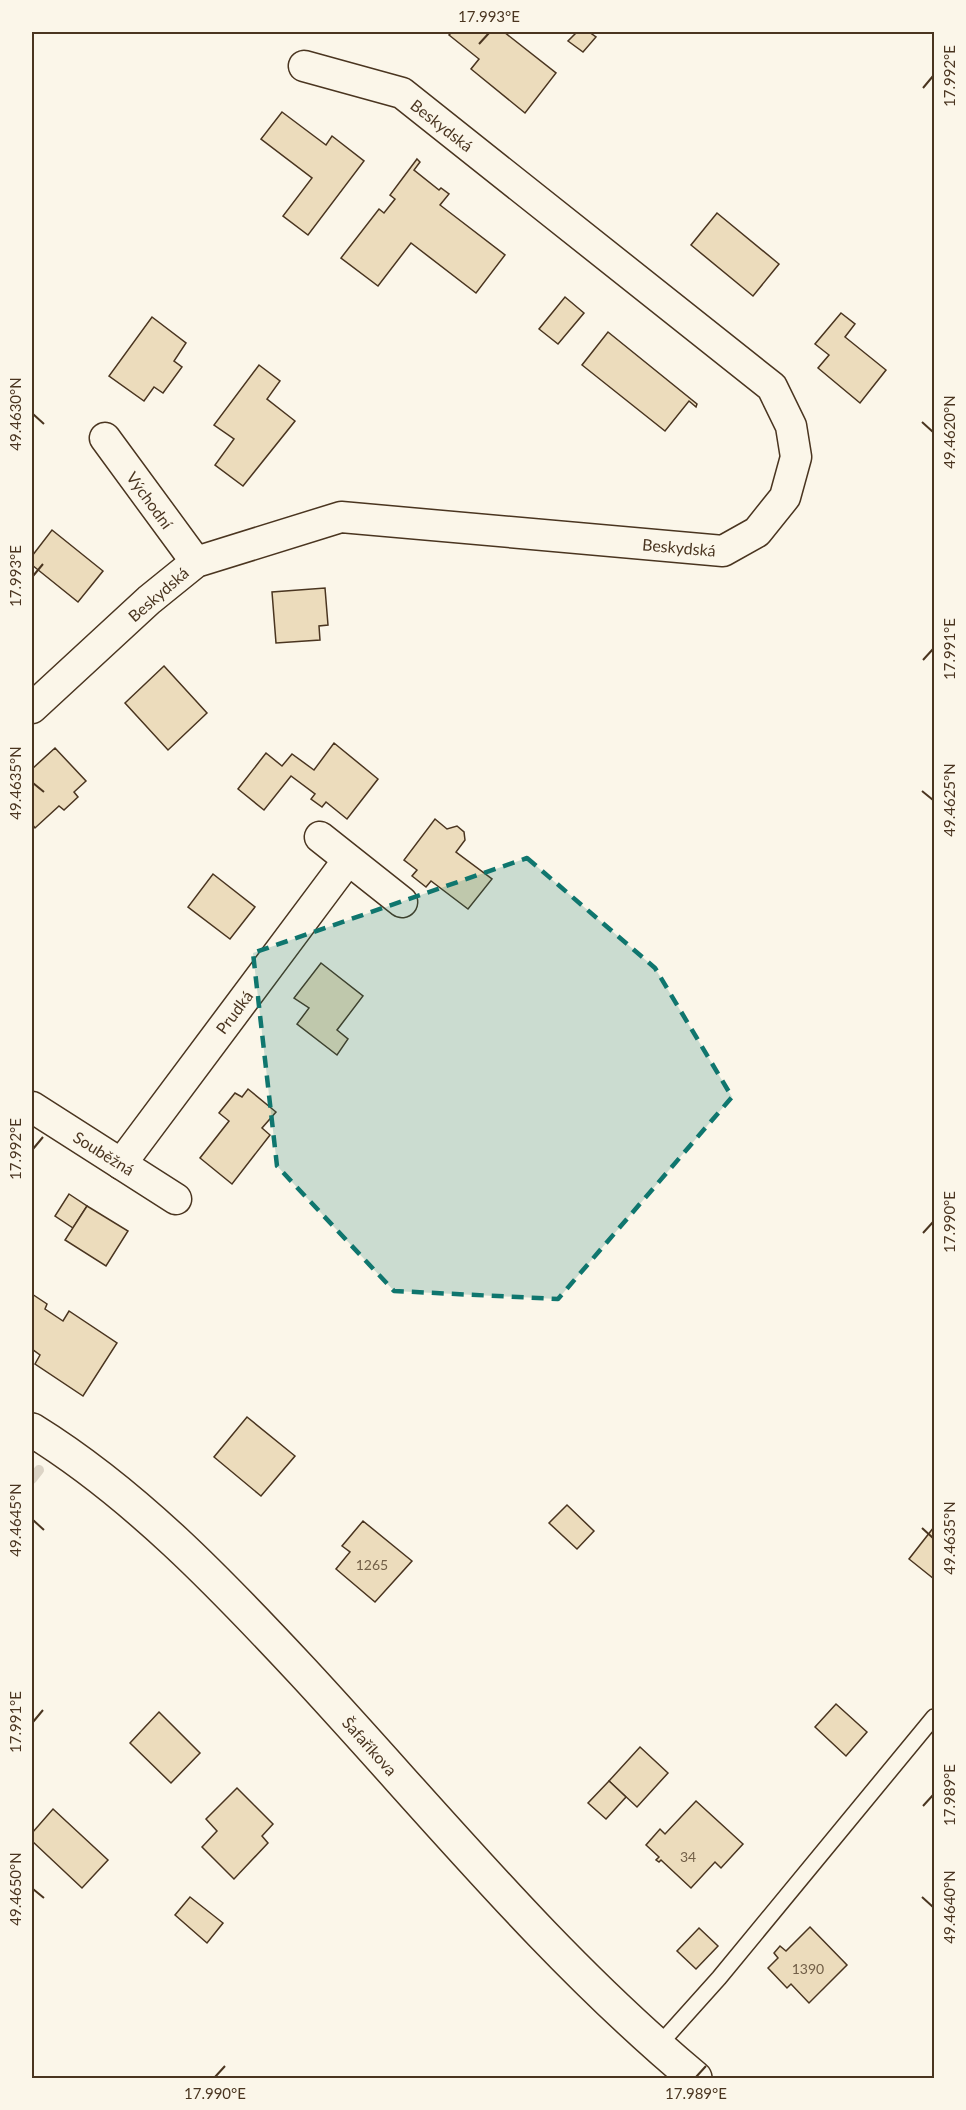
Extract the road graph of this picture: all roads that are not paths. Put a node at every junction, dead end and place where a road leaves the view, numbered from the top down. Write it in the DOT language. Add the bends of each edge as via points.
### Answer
graph roads {
  1 [pos="304,66"];
  2 [pos="105,438"];
  3 [pos="196,562"];
  4 [pos="32,708"];
  5 [pos="320,837"];
  6 [pos="348,860"];
  7 [pos="402,902"];
  8 [pos="32,1107"];
  9 [pos="121,1164"];
  10 [pos="176,1199"];
  11 [pos="32,1430"];
  12 [pos="934,1717"];
  13 [pos="658,2046"];
  14 [pos="695,2079"];
  1 -- 3 [label="street, Beskydská" via="402,93 763,379 772,387 791,426 796,457 784,496 764,523 757,532 723,551 341,517"];
  2 -- 3 [label="street, Východní"];
  3 -- 4 [label="street, Beskydská"];
  5 -- 6 [label="street"];
  6 -- 7 [label="street"];
  6 -- 9 [label="street, Prudká"];
  8 -- 9 [label="street, Souběžná"];
  9 -- 10 [label="street, Souběžná"];
  11 -- 13 [label="street, Šafaříkova" via="137,1509 243,1608 526,1918"];
  12 -- 13 [label="lane" via="726,1970"];
  13 -- 14 [label="street, Šafaříkova"];
}
